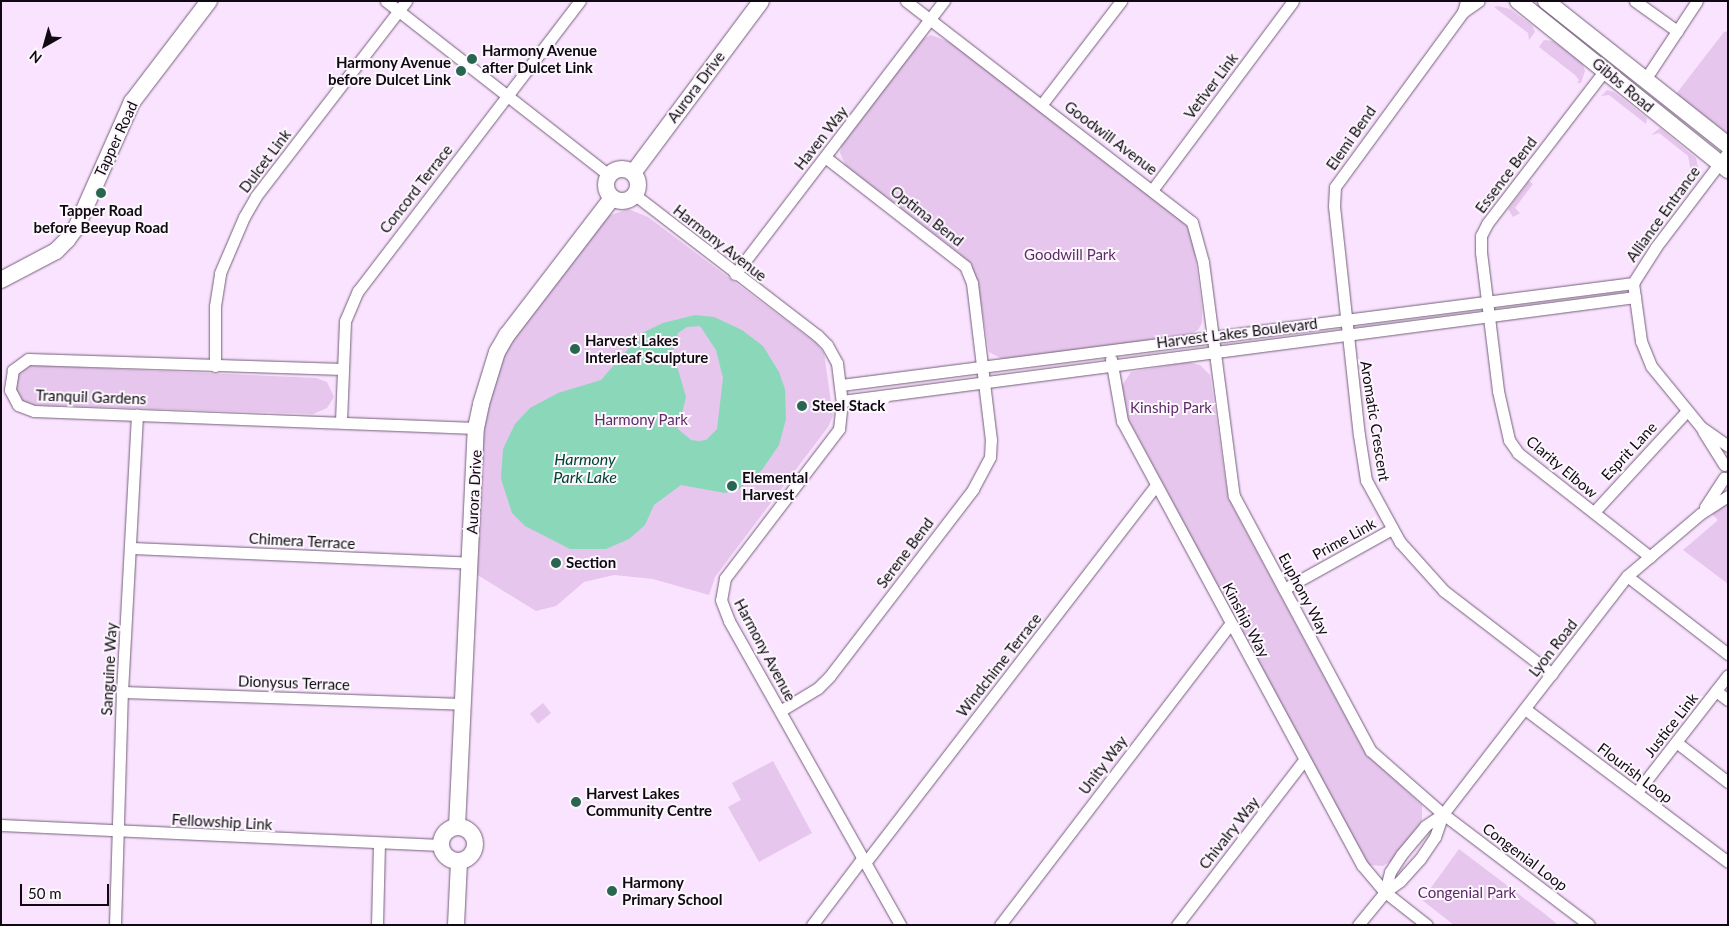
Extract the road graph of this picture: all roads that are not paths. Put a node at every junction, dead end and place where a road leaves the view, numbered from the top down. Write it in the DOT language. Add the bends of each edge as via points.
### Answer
graph roads {
  1 [pos="209,1"];
  2 [pos="386,1"];
  3 [pos="406,1"];
  4 [pos="580,1"];
  5 [pos="761,1"];
  6 [pos="906,1"];
  7 [pos="944,1"];
  8 [pos="1121,1"];
  9 [pos="1294,1"];
  10 [pos="1479,1"];
  11 [pos="1518,1"];
  12 [pos="1546,1"];
  13 [pos="1635,1"];
  14 [pos="1697,1"];
  15 [pos="1464,6"];
  16 [pos="398,11"];
  17 [pos="930,20"];
  18 [pos="1677,31"];
  19 [pos="1605,70"];
  20 [pos="1644,81"];
  21 [pos="508,97"];
  22 [pos="1042,104"];
  23 [pos="1728,145"];
  24 [pos="825,157"];
  25 [pos="1725,161"];
  26 [pos="633,173"];
  27 [pos="609,175"];
  28 [pos="1153,189"];
  29 [pos="635,195"];
  30 [pos="612,198"];
  31 [pos="1,263"];
  32 [pos="22,267"];
  33 [pos="735,274"];
  34 [pos="1,280"];
  35 [pos="1633,283"];
  36 [pos="1635,297"];
  37 [pos="1487,301"];
  38 [pos="1489,315"];
  39 [pos="1346,320"];
  40 [pos="1347,335"];
  41 [pos="1212,336"];
  42 [pos="1110,350"];
  43 [pos="1214,351"];
  44 [pos="1111,365"];
  45 [pos="215,366"];
  46 [pos="983,366"];
  47 [pos="343,369"];
  48 [pos="984,381"];
  49 [pos="841,385"];
  50 [pos="842,401"];
  51 [pos="1687,410"];
  52 [pos="137,414"];
  53 [pos="341,421"];
  54 [pos="1701,427"];
  55 [pos="476,428"];
  56 [pos="1728,446"];
  57 [pos="1726,462"];
  58 [pos="1726,481"];
  59 [pos="1156,484"];
  60 [pos="1728,496"];
  61 [pos="1594,512"];
  62 [pos="1700,514"];
  63 [pos="1392,529"];
  64 [pos="132,548"];
  65 [pos="1650,557"];
  66 [pos="471,563"];
  67 [pos="1627,576"];
  68 [pos="1284,589"];
  69 [pos="1231,623"];
  70 [pos="1728,654"];
  71 [pos="1552,674"];
  72 [pos="1728,675"];
  73 [pos="1716,691"];
  74 [pos="122,692"];
  75 [pos="1728,700"];
  76 [pos="464,704"];
  77 [pos="1525,708"];
  78 [pos="780,711"];
  79 [pos="1676,742"];
  80 [pos="1304,760"];
  81 [pos="1728,782"];
  82 [pos="1637,792"];
  83 [pos="1443,814"];
  84 [pos="1,825"];
  85 [pos="457,827"];
  86 [pos="117,832"];
  87 [pos="379,845"];
  88 [pos="441,846"];
  89 [pos="864,861"];
  90 [pos="459,862"];
  91 [pos="1728,862"];
  92 [pos="1384,892"];
  93 [pos="115,925"];
  94 [pos="377,925"];
  95 [pos="456,925"];
  96 [pos="812,925"];
  97 [pos="900,925"];
  98 [pos="1000,925"];
  99 [pos="1177,925"];
  100 [pos="1358,925"];
  101 [pos="1427,925"];
  102 [pos="1589,925"];
  1 -- 32 [label="street, Tapper Road" via="132,102 77,226 56,251"];
  2 -- 16 [label="street"];
  3 -- 16 [label="street, Dulcet Link"];
  4 -- 21 [label="street, Concord Terrace"];
  5 -- 26 [label="street, Aurora Drive"];
  6 -- 17 [label="street, Goodwill Avenue"];
  7 -- 17 [label="street, Haven Way"];
  8 -- 22 [label="street"];
  9 -- 28 [label="street, Vetiver Link"];
  10 -- 15 [label="street, Elemi Bend"];
  11 -- 19 [label="street, Gibbs Road"];
  12 -- 20 [label="street, Gibbs Road"];
  13 -- 18 [label="street"];
  14 -- 18 [label="street"];
  15 -- 39 [label="street, Elemi Bend" via="1335,187 1334,206"];
  16 -- 21 [label="street"];
  16 -- 45 [label="street, Dulcet Link" via="256,196 244,217 220,272 215,306"];
  17 -- 22 [label="street, Goodwill Avenue"];
  17 -- 24 [label="street, Haven Way"];
  18 -- 20 [label="street"];
  19 -- 25 [label="street, Gibbs Road"];
  19 -- 37 [label="street, Essence Bend" via="1486,224 1481,236 1481,252"];
  20 -- 23 [label="street, Gibbs Road"];
  21 -- 27 [label="street"];
  21 -- 47 [label="street, Concord Terrace" via="358,291 345,321"];
  22 -- 28 [label="street, Goodwill Avenue"];
  24 -- 33 [label="street, Haven Way"];
  24 -- 46 [label="street, Optima Bend" via="965,266 972,283"];
  25 -- 35 [label="street, Alliance Entrance"];
  26 -- 27 [label="street" via="621,168"];
  26 -- 29 [label="street" via="638,184"];
  27 -- 30 [label="street" via="606,187"];
  28 -- 41 [label="street, Goodwill Avenue" via="1183,212 1198,235"];
  29 -- 30 [label="street" via="624,201"];
  29 -- 33 [label="street, Harmony Avenue"];
  30 -- 55 [label="street, Aurora Drive" via="507,335 488,380"];
  31 -- 32 [label="street"];
  32 -- 34 [label="street, Tapper Road"];
  33 -- 49 [label="street, Harmony Avenue" via="828,344 837,363"];
  35 -- 36 [label="street, Alliance Entrance"];
  35 -- 37 [label="street, Harvest Lakes Boulevard"];
  36 -- 38 [label="street, Harvest Lakes Boulevard"];
  36 -- 51 [label="street, Alliance Entrance" via="1645,355"];
  37 -- 38 [label="street, Essence Bend"];
  37 -- 39 [label="street, Harvest Lakes Boulevard"];
  38 -- 40 [label="street, Harvest Lakes Boulevard"];
  38 -- 61 [label="street, Clarity Elbow" via="1498,391 1509,440 1518,453"];
  39 -- 40 [label="street, Elemi Bend"];
  39 -- 41 [label="street, Harvest Lakes Boulevard"];
  40 -- 43 [label="street, Harvest Lakes Boulevard"];
  40 -- 63 [label="street, Aromatic Crescent" via="1366,480"];
  41 -- 42 [label="street, Harvest Lakes Boulevard"];
  41 -- 43 [label="street, Goodwill Avenue"];
  42 -- 44 [label="street, Kinship Way"];
  42 -- 46 [label="street, Harvest Lakes Boulevard"];
  43 -- 44 [label="street, Harvest Lakes Boulevard"];
  43 -- 68 [label="street, Euphony Way" via="1230,483"];
  44 -- 48 [label="street, Harvest Lakes Boulevard"];
  44 -- 59 [label="street, Kinship Way" via="1122,420"];
  45 -- 47 [label="street, Tranquil Gardens"];
  45 -- 52 [label="street, Tranquil Gardens" via="28,359 19,363 10,379 13,399 24,409"];
  46 -- 48 [label="street, Optima Bend"];
  46 -- 49 [label="street, Harvest Lakes Boulevard"];
  47 -- 53 [label="street, Concord Terrace"];
  48 -- 50 [label="street, Harvest Lakes Boulevard"];
  48 -- 78 [label="street, Serene Bend" via="990,457 973,489 830,677"];
  49 -- 50 [label="street, Harmony Avenue"];
  50 -- 78 [label="street, Harmony Avenue" via="842,418 833,439 725,578 722,590 721,600 730,621"];
  51 -- 54 [label="street, Alliance Entrance"];
  51 -- 61 [label="street, Esprit Lane"];
  52 -- 53 [label="street, Tranquil Gardens"];
  52 -- 64 [label="street, Sanguine Way"];
  53 -- 55 [label="street, Tranquil Gardens"];
  54 -- 56 [label="street, Alliance Entrance"];
  54 -- 57 [label="street, Alliance Entrance"];
  55 -- 66 [label="street, Aurora Drive"];
  57 -- 58 [label="street"];
  58 -- 62 [label="street, Lyon Road"];
  59 -- 69 [label="street, Kinship Way"];
  59 -- 89 [label="street, Windchime Terrace"];
  60 -- 62 [label="street, Lyon Road"];
  61 -- 65 [label="street, Clarity Elbow"];
  62 -- 65 [label="street, Lyon Road"];
  63 -- 68 [label="street, Prime Link"];
  63 -- 71 [label="street, Aromatic Crescent" via="1444,592"];
  64 -- 66 [label="street, Chimera Terrace"];
  64 -- 74 [label="street, Sanguine Way"];
  65 -- 67 [label="street, Lyon Road"];
  66 -- 76 [label="street, Aurora Drive"];
  67 -- 70 [label="street"];
  67 -- 71 [label="street, Lyon Road"];
  68 -- 83 [label="street, Euphony Way" via="1371,751"];
  69 -- 80 [label="street, Kinship Way"];
  69 -- 98 [label="street, Unity Way"];
  71 -- 77 [label="street, Lyon Road"];
  72 -- 73 [label="street, Justice Link"];
  73 -- 75 [label="street"];
  73 -- 79 [label="street, Justice Link"];
  74 -- 76 [label="street, Dionysus Terrace"];
  74 -- 86 [label="street, Sanguine Way"];
  76 -- 85 [label="street, Aurora Drive"];
  77 -- 82 [label="street, Flourish Loop"];
  77 -- 83 [label="street, Lyon Road"];
  78 -- 89 [label="street, Harmony Avenue"];
  79 -- 81 [label="street"];
  79 -- 82 [label="street, Justice Link"];
  80 -- 92 [label="street, Kinship Way" via="1362,865"];
  80 -- 99 [label="street, Chivalry Way"];
  82 -- 91 [label="street, Flourish Loop"];
  83 -- 92 [label="street, Lyon Road" via="1435,837 1420,859 1400,881"];
  83 -- 92 [label="street, Lyon Road" via="1425,826 1401,855 1390,872"];
  83 -- 102 [label="street, Congenial Loop"];
  84 -- 86 [label="street, Fellowship Link"];
  85 -- 88 [label="street" via="443,835"];
  85 -- 90 [label="street" via="470,832 476,845 469,858"];
  86 -- 87 [label="street, Fellowship Link"];
  86 -- 93 [label="street, Sanguine Way"];
  87 -- 88 [label="street, Fellowship Link"];
  87 -- 94 [label="street"];
  88 -- 90 [label="street" via="445,856"];
  89 -- 96 [label="street, Windchime Terrace"];
  89 -- 97 [label="street, Harmony Avenue"];
  90 -- 95 [label="street"];
  92 -- 100 [label="street, Lyon Road"];
  92 -- 101 [label="street"];
}
